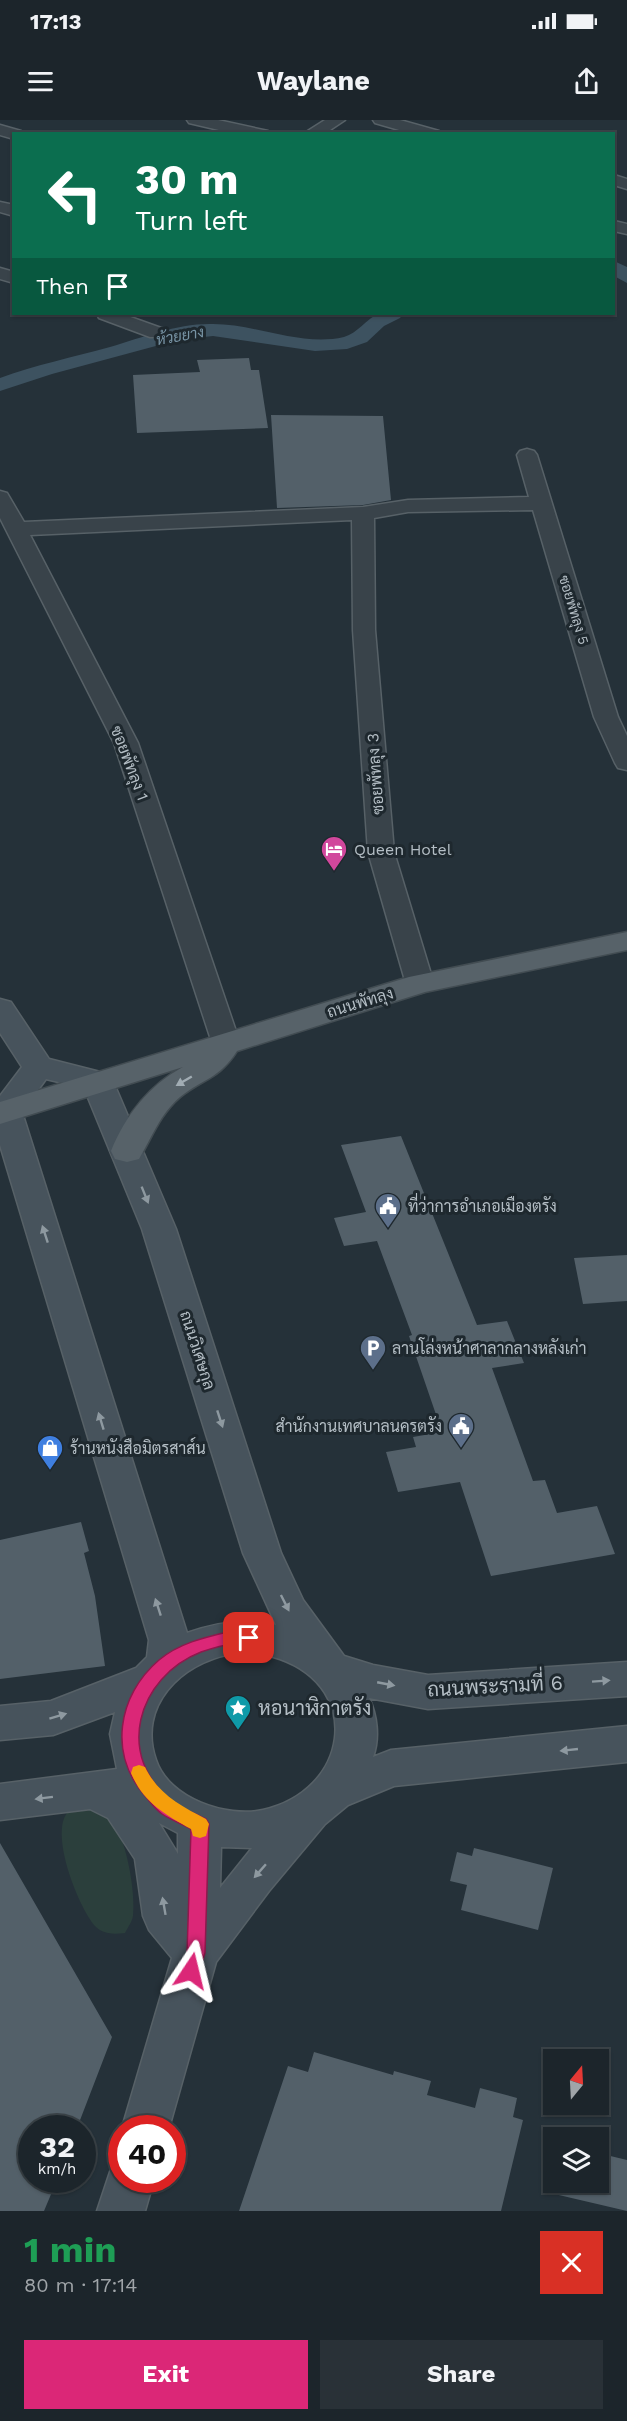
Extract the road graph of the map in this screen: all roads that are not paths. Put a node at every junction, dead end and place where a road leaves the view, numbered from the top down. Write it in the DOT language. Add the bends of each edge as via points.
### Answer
graph roads {
  1 [pos="195,120"];
  2 [pos="337,120"];
  3 [pos="381,120"];
  4 [pos="252,132"];
  5 [pos="315,132"];
  6 [pos="426,132"];
  7 [pos="109,315"];
  8 [pos="157,333"];
  9 [pos="527,454"];
  10 [pos="0,497"];
  11 [pos="542,503"];
  12 [pos="363,513"];
  13 [pos="16,529"];
  14 [pos="627,763"];
  15 [pos="627,941"];
  16 [pos="420,984"];
  17 [pos="0,1008"];
  18 [pos="226,1043"];
  19 [pos="38,1067"];
  20 [pos="98,1082"];
  21 [pos="3,1112"];
  22 [pos="128,1151"];
  23 [pos="330,1669"];
  24 [pos="159,1672"];
  25 [pos="627,1679"];
  26 [pos="0,1723"];
  27 [pos="627,1744"];
  28 [pos="143,1781"];
  29 [pos="96,1791"];
  30 [pos="0,1802"];
  31 [pos="322,1802"];
  32 [pos="200,1824"];
  33 [pos="196,1953"];
  34 [pos="150,2115"];
  35 [pos="126,2193"];
  36 [pos="121,2211"];
  1 -- 4 [label="street"];
  2 -- 5 [label="street"];
  3 -- 6 [label="street"];
  7 -- 8 [label="street"];
  9 -- 11 [label="street, ซอยพัทลุง 5"];
  10 -- 13 [label="street, ซอยพัทลุง 1"];
  11 -- 12 [label="street" via="408,506"];
  11 -- 14 [label="street, ซอยพัทลุง 5" via="606,717"];
  12 -- 13 [label="street"];
  12 -- 16 [label="street, ซอยพัทลุง 3" via="364,630 381,852"];
  13 -- 18 [label="street, ซอยพัทลุง 1" via="126,743"];
  15 -- 16 [label="main road, ถนนพัทลุง"];
  16 -- 18 [label="main road, ถนนพัทลุง"];
  17 -- 19 [label="main road"];
  18 -- 20 [label="main road, ถนนพัทลุง"];
  18 -- 22 [label="main road, one-way" via="214,1064 170,1089 136,1127"];
  19 -- 20 [label="main road"];
  19 -- 21 [label="main road"];
  20 -- 21 [label="main road, ถนนพัทลุง"];
  20 -- 22 [label="main road, ถนนวิเศษกุล"];
  24 -- 21 [label="main road, one-way" via="168,1641"];
  22 -- 23 [label="main road, ถนนวิเศษกุล, one-way" via="159,1229 262,1553 287,1609"];
  23 -- 24 [label="main road" via="302,1649 268,1639 231,1638 196,1646"];
  23 -- 25 [label="main road, ถนนพระรามที่ 6, one-way" via="428,1692"];
  23 -- 31 [label="main road" via="350,1695 358,1726 355,1757 339,1787"];
  26 -- 24 [label="main road, one-way" via="53,1718"];
  24 -- 28 [label="main road" via="143,1689 131,1719 130,1751"];
  27 -- 31 [label="main road, one-way" via="391,1768"];
  28 -- 29 [label="main road"];
  28 -- 32 [label="main road" via="167,1808"];
  29 -- 30 [label="main road, one-way"];
  33 -- 29 [label="main road, one-way" via="165,1916 156,1854 123,1805"];
  31 -- 32 [label="main road" via="277,1827 238,1831"];
  31 -- 33 [label="main road, one-way" via="255,1877"];
  32 -- 33 [label="main road"];
  33 -- 34 [label="main road"];
  35 -- 36 [label="main road"];
}
